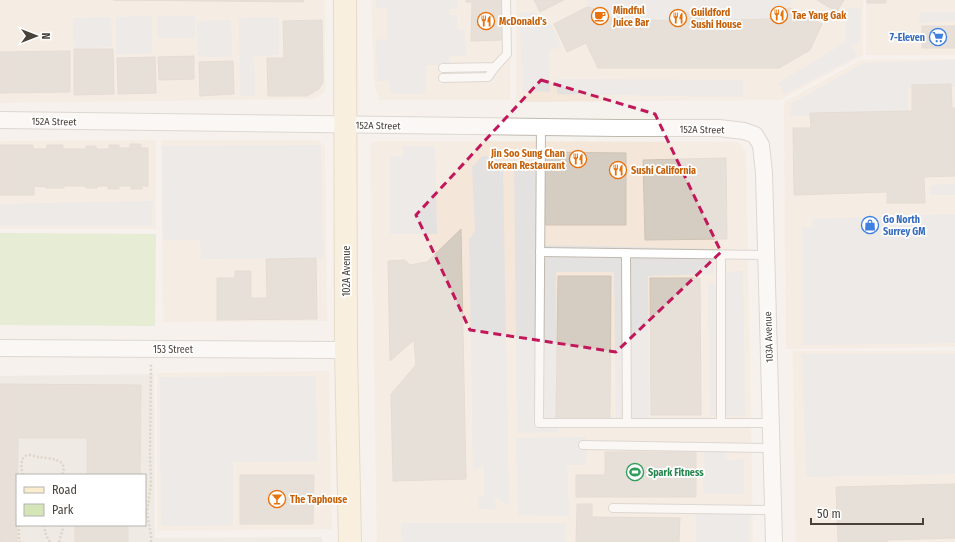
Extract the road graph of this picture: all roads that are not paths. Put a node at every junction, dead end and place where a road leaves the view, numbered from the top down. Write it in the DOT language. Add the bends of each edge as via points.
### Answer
graph roads {
  1 [pos="345,0"];
  2 [pos="506,0"];
  3 [pos="495,67"];
  4 [pos="443,68"];
  5 [pos="443,78"];
  6 [pos="0,120"];
  7 [pos="345,125"];
  8 [pos="541,127"];
  9 [pos="755,135"];
  10 [pos="540,252"];
  11 [pos="626,253"];
  12 [pos="721,254"];
  13 [pos="766,255"];
  14 [pos="0,348"];
  15 [pos="346,350"];
  16 [pos="627,423"];
  17 [pos="721,423"];
  18 [pos="771,423"];
  19 [pos="583,445"];
  20 [pos="771,448"];
  21 [pos="613,508"];
  22 [pos="773,510"];
  23 [pos="350,542"];
  24 [pos="774,542"];
  1 -- 7 [label="street, 102A Avenue"];
  2 -- 3 [label="lane" via="507,54"];
  3 -- 4 [label="lane"];
  3 -- 5 [label="lane" via="488,77"];
  6 -- 7 [label="street, 152A Street"];
  7 -- 8 [label="street, 152A Street"];
  7 -- 15 [label="street, 102A Avenue"];
  8 -- 9 [label="street, 152A Street" via="719,128"];
  8 -- 10 [label="lane"];
  9 -- 13 [label="street, 103A Avenue" via="761,145 764,173"];
  10 -- 11 [label="lane"];
  10 -- 16 [label="lane" via="539,423"];
  11 -- 12 [label="lane"];
  11 -- 16 [label="lane"];
  12 -- 13 [label="lane"];
  12 -- 17 [label="lane"];
  13 -- 18 [label="street, 103A Avenue"];
  14 -- 15 [label="street, 153 Street"];
  15 -- 23 [label="street, 102A Avenue"];
  16 -- 17 [label="lane"];
  17 -- 18 [label="lane"];
  18 -- 20 [label="street, 103A Avenue"];
  19 -- 20 [label="lane"];
  20 -- 22 [label="street, 103A Avenue"];
  21 -- 22 [label="lane"];
  22 -- 24 [label="street, 103A Avenue"];
}
